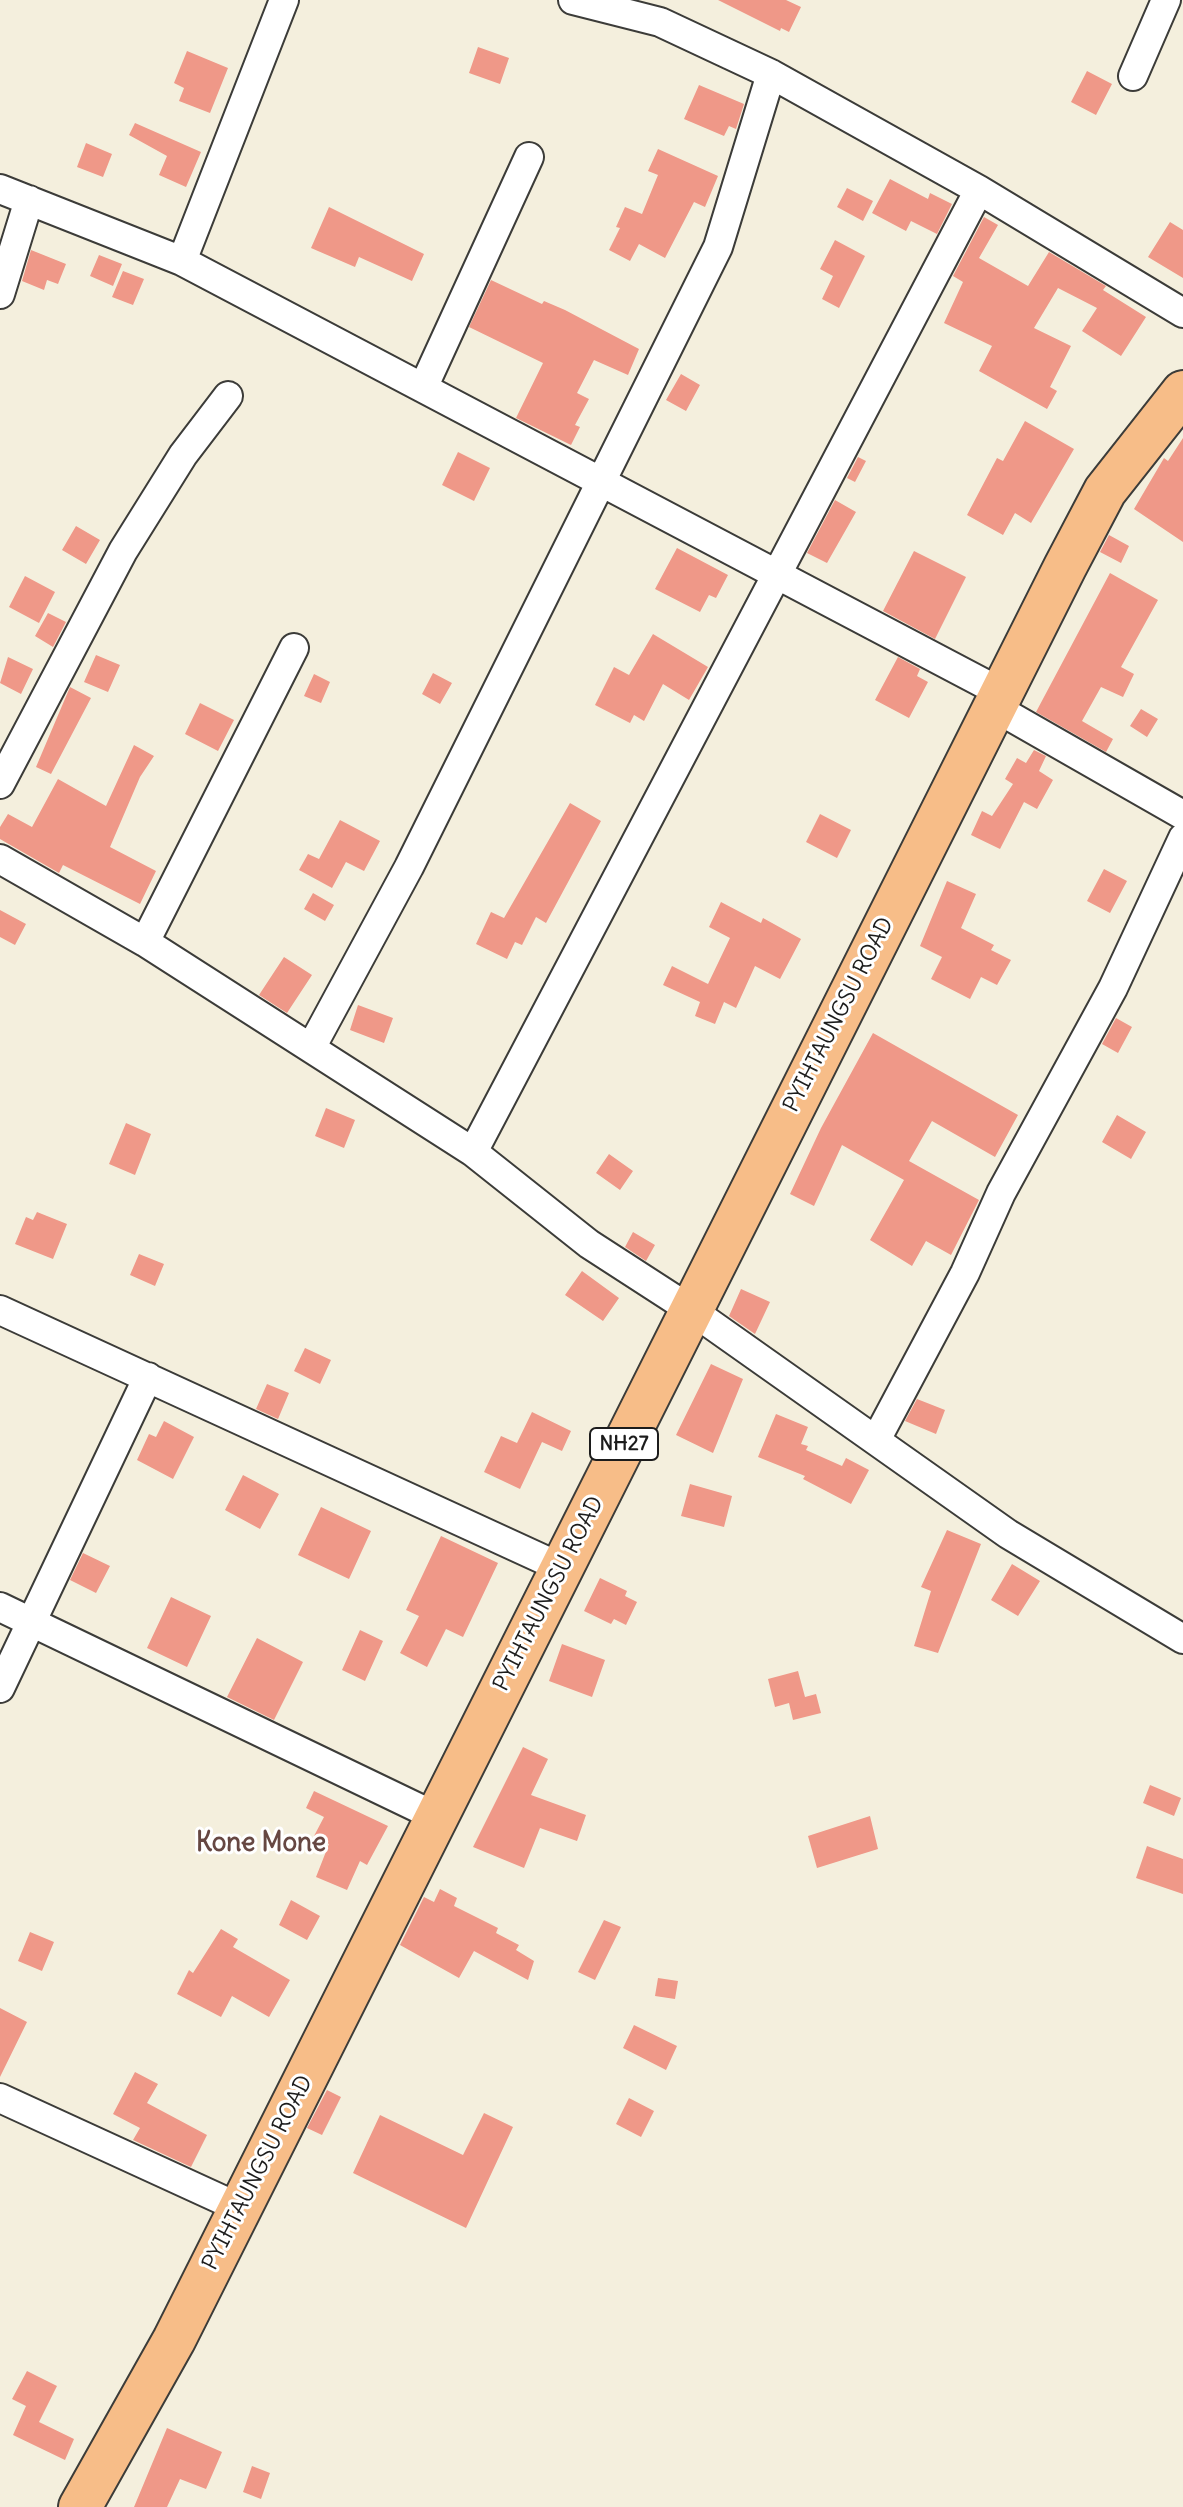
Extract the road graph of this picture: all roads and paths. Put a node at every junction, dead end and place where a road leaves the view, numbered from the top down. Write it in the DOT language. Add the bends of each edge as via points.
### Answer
graph roads {
  1 [pos="284,0"];
  2 [pos="573,0"];
  3 [pos="1166,0"];
  4 [pos="771,74"];
  5 [pos="1133,76"];
  6 [pos="529,157"];
  7 [pos="0,189"];
  8 [pos="979,190"];
  9 [pos="29,200"];
  10 [pos="182,261"];
  11 [pos="0,294"];
  12 [pos="1183,313"];
  13 [pos="423,388"];
  14 [pos="1183,392"];
  15 [pos="228,396"];
  16 [pos="603,479"];
  17 [pos="777,577"];
  18 [pos="294,648"];
  19 [pos="998,700"];
  20 [pos="0,784"];
  21 [pos="1183,815"];
  22 [pos="1183,838"];
  23 [pos="0,859"];
  24 [pos="145,942"];
  25 [pos="311,1048"];
  26 [pos="473,1152"];
  27 [pos="0,1310"];
  28 [pos="691,1310"];
  29 [pos="148,1377"];
  30 [pos="876,1440"];
  31 [pos="562,1568"];
  32 [pos="0,1607"];
  33 [pos="31,1622"];
  34 [pos="1183,1639"];
  35 [pos="0,1688"];
  36 [pos="437,1817"];
  37 [pos="0,2098"];
  38 [pos="240,2208"];
  39 [pos="80,2507"];
  1 -- 10 [label="street"];
  2 -- 4 [label="street" via="660,22"];
  3 -- 5 [label="street"];
  4 -- 8 [label="street"];
  4 -- 16 [label="street" via="718,247"];
  6 -- 13 [label="street"];
  7 -- 9 [label="street"];
  8 -- 12 [label="street"];
  8 -- 17 [label="street"];
  9 -- 10 [label="street"];
  9 -- 11 [label="street"];
  10 -- 13 [label="street"];
  13 -- 16 [label="street"];
  14 -- 19 [label="highway, PYIHTAUNGSU ROAD / NH27" via="1105,491"];
  15 -- 20 [label="street" via="183,455 123,551"];
  16 -- 17 [label="street"];
  16 -- 25 [label="street" via="409,867"];
  17 -- 19 [label="street"];
  17 -- 26 [label="street"];
  18 -- 24 [label="street"];
  19 -- 21 [label="street"];
  19 -- 28 [label="highway, PYIHTAUNGSU ROAD / NH27"];
  22 -- 30 [label="street" via="1113,988"];
  23 -- 24 [label="street"];
  24 -- 25 [label="street"];
  25 -- 26 [label="street"];
  26 -- 28 [label="street" via="589,1244"];
  27 -- 29 [label="street"];
  28 -- 30 [label="street"];
  28 -- 31 [label="highway, PYIHTAUNGSU ROAD / NH27"];
  29 -- 31 [label="street"];
  29 -- 33 [label="street"];
  30 -- 34 [label="street" via="1008,1534"];
  31 -- 36 [label="highway, PYIHTAUNGSU ROAD / NH27"];
  32 -- 33 [label="street"];
  33 -- 35 [label="street"];
  33 -- 36 [label="street"];
  36 -- 38 [label="highway, PYIHTAUNGSU ROAD / NH27"];
  37 -- 38 [label="street"];
  38 -- 39 [label="highway, PYIHTAUNGSU ROAD / NH27" via="174,2340"];
}
